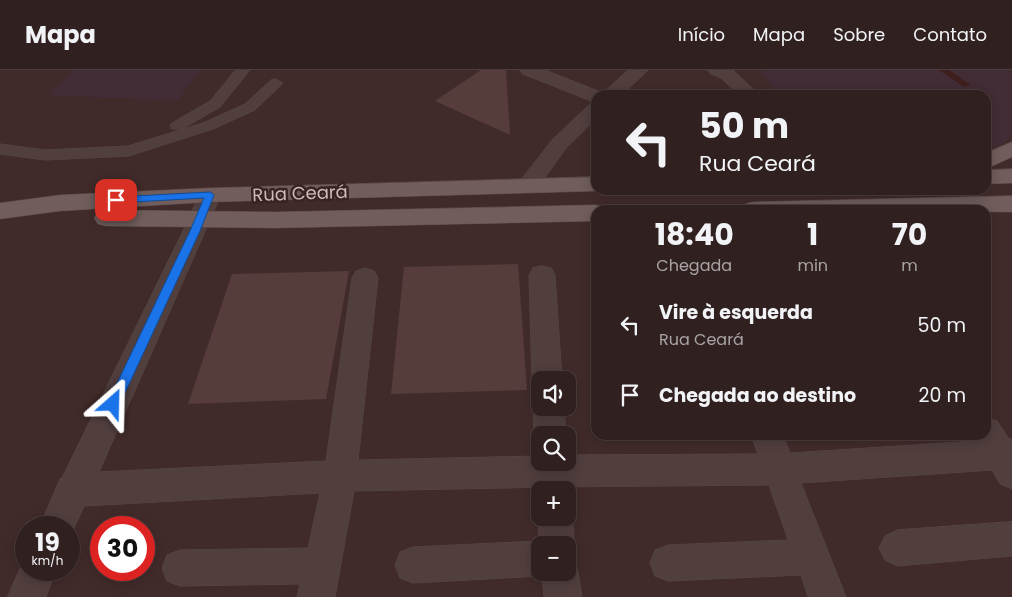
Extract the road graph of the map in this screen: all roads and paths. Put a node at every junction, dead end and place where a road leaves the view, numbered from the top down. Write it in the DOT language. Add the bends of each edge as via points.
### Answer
graph roads {
  1 [pos="243,70"];
  2 [pos="529,70"];
  3 [pos="639,70"];
  4 [pos="717,70"];
  5 [pos="276,83"];
  6 [pos="617,90"];
  7 [pos="745,90"];
  8 [pos="591,95"];
  9 [pos="591,114"];
  10 [pos="0,148"];
  11 [pos="1012,148"];
  12 [pos="129,151"];
  13 [pos="991,159"];
  14 [pos="1012,176"];
  15 [pos="991,177"];
  16 [pos="591,184"];
  17 [pos="528,185"];
  18 [pos="1012,204"];
  19 [pos="981,205"];
  20 [pos="205,207"];
  21 [pos="991,208"];
  22 [pos="2,211"];
  23 [pos="591,213"];
  24 [pos="1012,214"];
  25 [pos="542,276"];
  26 [pos="365,278"];
  27 [pos="547,371"];
  28 [pos="769,440"];
  29 [pos="1003,453"];
  30 [pos="778,469"];
  31 [pos="552,474"];
  32 [pos="340,476"];
  33 [pos="72,490"];
  34 [pos="61,516"];
  35 [pos="1012,539"];
  36 [pos="897,548"];
  37 [pos="812,557"];
  38 [pos="531,559"];
  39 [pos="668,563"];
  40 [pos="413,565"];
  41 [pos="180,568"];
  42 [pos="34,581"];
  43 [pos="561,581"];
  44 [pos="319,582"];
  45 [pos="27,597"];
  46 [pos="563,597"];
  47 [pos="827,597"];
  1 -- 12 [label="lane" via="215,104"];
  2 -- 8 [label="street"];
  3 -- 6 [label="street"];
  4 -- 7 [label="street" via="728,74"];
  5 -- 12 [label="lane" via="250,107 208,126"];
  9 -- 17 [label="street" via="559,144"];
  10 -- 12 [label="lane" via="45,155"];
  11 -- 13 [label="main road"];
  14 -- 15 [label="main road"];
  16 -- 17 [label="main road, Rua Ceará"];
  17 -- 20 [label="main road, Rua Ceará" via="283,194"];
  18 -- 19 [label="main road"];
  20 -- 22 [label="main road, Rua Ceará" via="53,217"];
  20 -- 23 [label="main road, Rua Ceará" via="284,220"];
  20 -- 33 [label="street"];
  21 -- 24 [label="main road"];
  25 -- 27 [label="street"];
  26 -- 32 [label="street"];
  28 -- 30 [label="street"];
  29 -- 30 [label="street"];
  30 -- 31 [label="street"];
  30 -- 37 [label="street"];
  31 -- 32 [label="street"];
  32 -- 33 [label="street"];
  32 -- 44 [label="street"];
  33 -- 34 [label="street"];
  35 -- 36 [label="street"];
  37 -- 39 [label="street"];
  37 -- 47 [label="street"];
  38 -- 40 [label="street"];
  41 -- 44 [label="street"];
  42 -- 45 [label="street"];
  43 -- 46 [label="street"];
}
